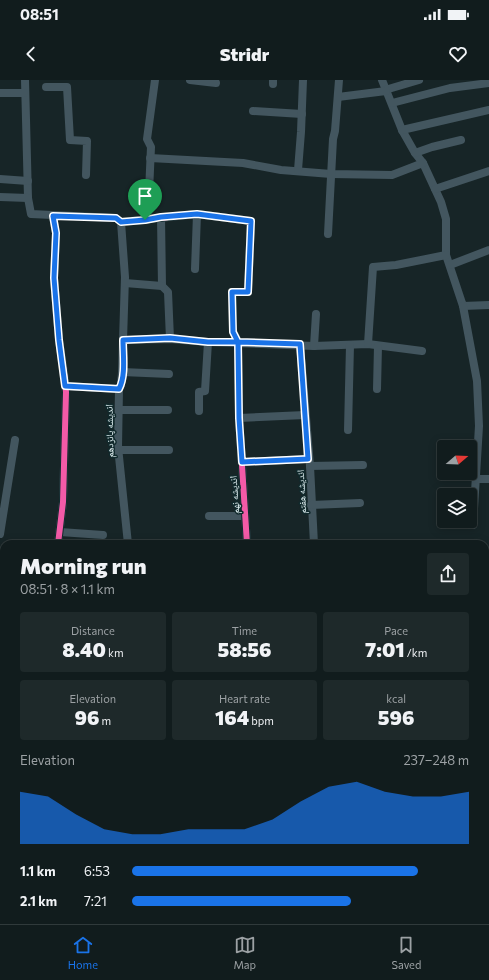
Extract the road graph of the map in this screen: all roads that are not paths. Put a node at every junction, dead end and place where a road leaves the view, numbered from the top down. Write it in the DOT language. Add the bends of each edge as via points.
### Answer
graph roads {
  1 [pos="25,80"];
  2 [pos="155,80"];
  3 [pos="190,80"];
  4 [pos="303,80"];
  5 [pos="339,80"];
  6 [pos="382,80"];
  7 [pos="419,80"];
  8 [pos="216,83"];
  9 [pos="489,83"];
  10 [pos="46,87"];
  11 [pos="386,90"];
  12 [pos="0,93"];
  13 [pos="24,93"];
  14 [pos="338,97"];
  15 [pos="392,103"];
  16 [pos="489,110"];
  17 [pos="252,111"];
  18 [pos="302,114"];
  19 [pos="402,130"];
  20 [pos="461,140"];
  21 [pos="415,152"];
  22 [pos="150,158"];
  23 [pos="423,163"];
  24 [pos="298,170"];
  25 [pos="489,171"];
  26 [pos="331,174"];
  27 [pos="86,175"];
  28 [pos="0,179"];
  29 [pos="28,181"];
  30 [pos="435,189"];
  31 [pos="0,197"];
  32 [pos="28,198"];
  33 [pos="197,214"];
  34 [pos="53,216"];
  35 [pos="161,217"];
  36 [pos="145,220"];
  37 [pos="121,222"];
  38 [pos="328,234"];
  39 [pos="489,250"];
  40 [pos="446,255"];
  41 [pos="450,265"];
  42 [pos="195,269"];
  43 [pos="125,283"];
  44 [pos="162,286"];
  45 [pos="489,305"];
  46 [pos="463,306"];
  47 [pos="316,314"];
  48 [pos="170,338"];
  49 [pos="123,340"];
  50 [pos="208,342"];
  51 [pos="238,342"];
  52 [pos="300,344"];
  53 [pos="368,344"];
  54 [pos="314,346"];
  55 [pos="350,346"];
  56 [pos="378,346"];
  57 [pos="422,351"];
  58 [pos="122,372"];
  59 [pos="169,374"];
  60 [pos="65,386"];
  61 [pos="119,389"];
  62 [pos="377,389"];
  63 [pos="119,410"];
  64 [pos="168,410"];
  65 [pos="199,411"];
  66 [pos="305,415"];
  67 [pos="239,418"];
  68 [pos="348,430"];
  69 [pos="15,440"];
  70 [pos="118,450"];
  71 [pos="170,450"];
  72 [pos="477,461"];
  73 [pos="242,462"];
  74 [pos="309,463"];
  75 [pos="363,465"];
  76 [pos="477,479"];
  77 [pos="489,479"];
  78 [pos="360,503"];
  79 [pos="311,505"];
  80 [pos="209,516"];
  81 [pos="245,516"];
  82 [pos="60,532"];
  83 [pos="0,534"];
  84 [pos="104,536"];
  85 [pos="59,540"];
  86 [pos="128,540"];
  87 [pos="247,540"];
  88 [pos="314,540"];
  1 -- 13 [label="street"];
  2 -- 22 [label="street" via="147,139 151,147"];
  3 -- 8 [label="street"];
  4 -- 18 [label="street"];
  5 -- 14 [label="street"];
  6 -- 11 [label="street"];
  7 -- 11 [label="street"];
  9 -- 15 [label="street" via="450,88"];
  10 -- 27 [label="street" via="67,87 70,140 87,140"];
  11 -- 14 [label="street"];
  11 -- 15 [label="street"];
  12 -- 13 [label="street"];
  13 -- 29 [label="street"];
  14 -- 26 [label="street"];
  15 -- 19 [label="street"];
  16 -- 19 [label="street"];
  17 -- 18 [label="street"];
  18 -- 24 [label="street"];
  19 -- 21 [label="street"];
  20 -- 21 [label="street"];
  21 -- 23 [label="street"];
  22 -- 24 [label="street" via="243,163 281,170"];
  22 -- 36 [label="street"];
  23 -- 26 [label="street" via="392,175"];
  23 -- 30 [label="street"];
  24 -- 26 [label="street"];
  25 -- 30 [label="street"];
  26 -- 38 [label="street"];
  28 -- 29 [label="street"];
  29 -- 32 [label="street"];
  30 -- 40 [label="street" via="446,219"];
  31 -- 32 [label="street"];
  32 -- 34 [label="street" via="30,214"];
  33 -- 35 [label="street"];
  33 -- 42 [label="street"];
  33 -- 51 [label="street, اندیشه نهم" via="251,221 248,292 232,292 233,332"];
  34 -- 37 [label="street" via="116,218"];
  34 -- 60 [label="street" via="56,233 54,278"];
  35 -- 36 [label="street"];
  35 -- 44 [label="street"];
  36 -- 37 [label="street"];
  37 -- 43 [label="street, اندیشه پانزدهم"];
  39 -- 41 [label="street"];
  40 -- 41 [label="street"];
  40 -- 53 [label="street" via="373,268"];
  41 -- 46 [label="street"];
  43 -- 44 [label="street"];
  43 -- 49 [label="street, اندیشه پانزدهم"];
  44 -- 48 [label="street" via="168,292"];
  45 -- 46 [label="street"];
  46 -- 72 [label="street" via="477,381"];
  47 -- 54 [label="street"];
  48 -- 49 [label="street"];
  48 -- 50 [label="street"];
  49 -- 58 [label="street, اندیشه پانزدهم"];
  50 -- 51 [label="street"];
  50 -- 65 [label="street" via="205,391 198,392"];
  51 -- 52 [label="street"];
  51 -- 67 [label="street, اندیشه نهم"];
  52 -- 54 [label="street"];
  52 -- 66 [label="street, اندیشه هفتم"];
  53 -- 55 [label="street"];
  53 -- 56 [label="street"];
  54 -- 55 [label="street"];
  55 -- 68 [label="street"];
  56 -- 57 [label="street"];
  56 -- 62 [label="street"];
  58 -- 59 [label="street"];
  58 -- 61 [label="street, اندیشه پانزدهم"];
  60 -- 61 [label="street"];
  60 -- 82 [label="street"];
  61 -- 63 [label="street, اندیشه پانزدهم"];
  63 -- 64 [label="street"];
  63 -- 70 [label="street, اندیشه پانزدهم"];
  66 -- 67 [label="street"];
  66 -- 74 [label="street, اندیشه هفتم"];
  67 -- 73 [label="street, اندیشه نهم"];
  69 -- 83 [label="street"];
  70 -- 71 [label="street"];
  70 -- 86 [label="street, اندیشه پانزدهم"];
  73 -- 74 [label="street"];
  73 -- 81 [label="street, اندیشه نهم"];
  74 -- 75 [label="street"];
  74 -- 79 [label="street, اندیشه هفتم"];
  76 -- 77 [label="street"];
  78 -- 79 [label="street"];
  79 -- 88 [label="street, اندیشه هفتم"];
  80 -- 81 [label="street"];
  81 -- 87 [label="street, اندیشه نهم"];
  82 -- 84 [label="street"];
  82 -- 85 [label="street"];
}
